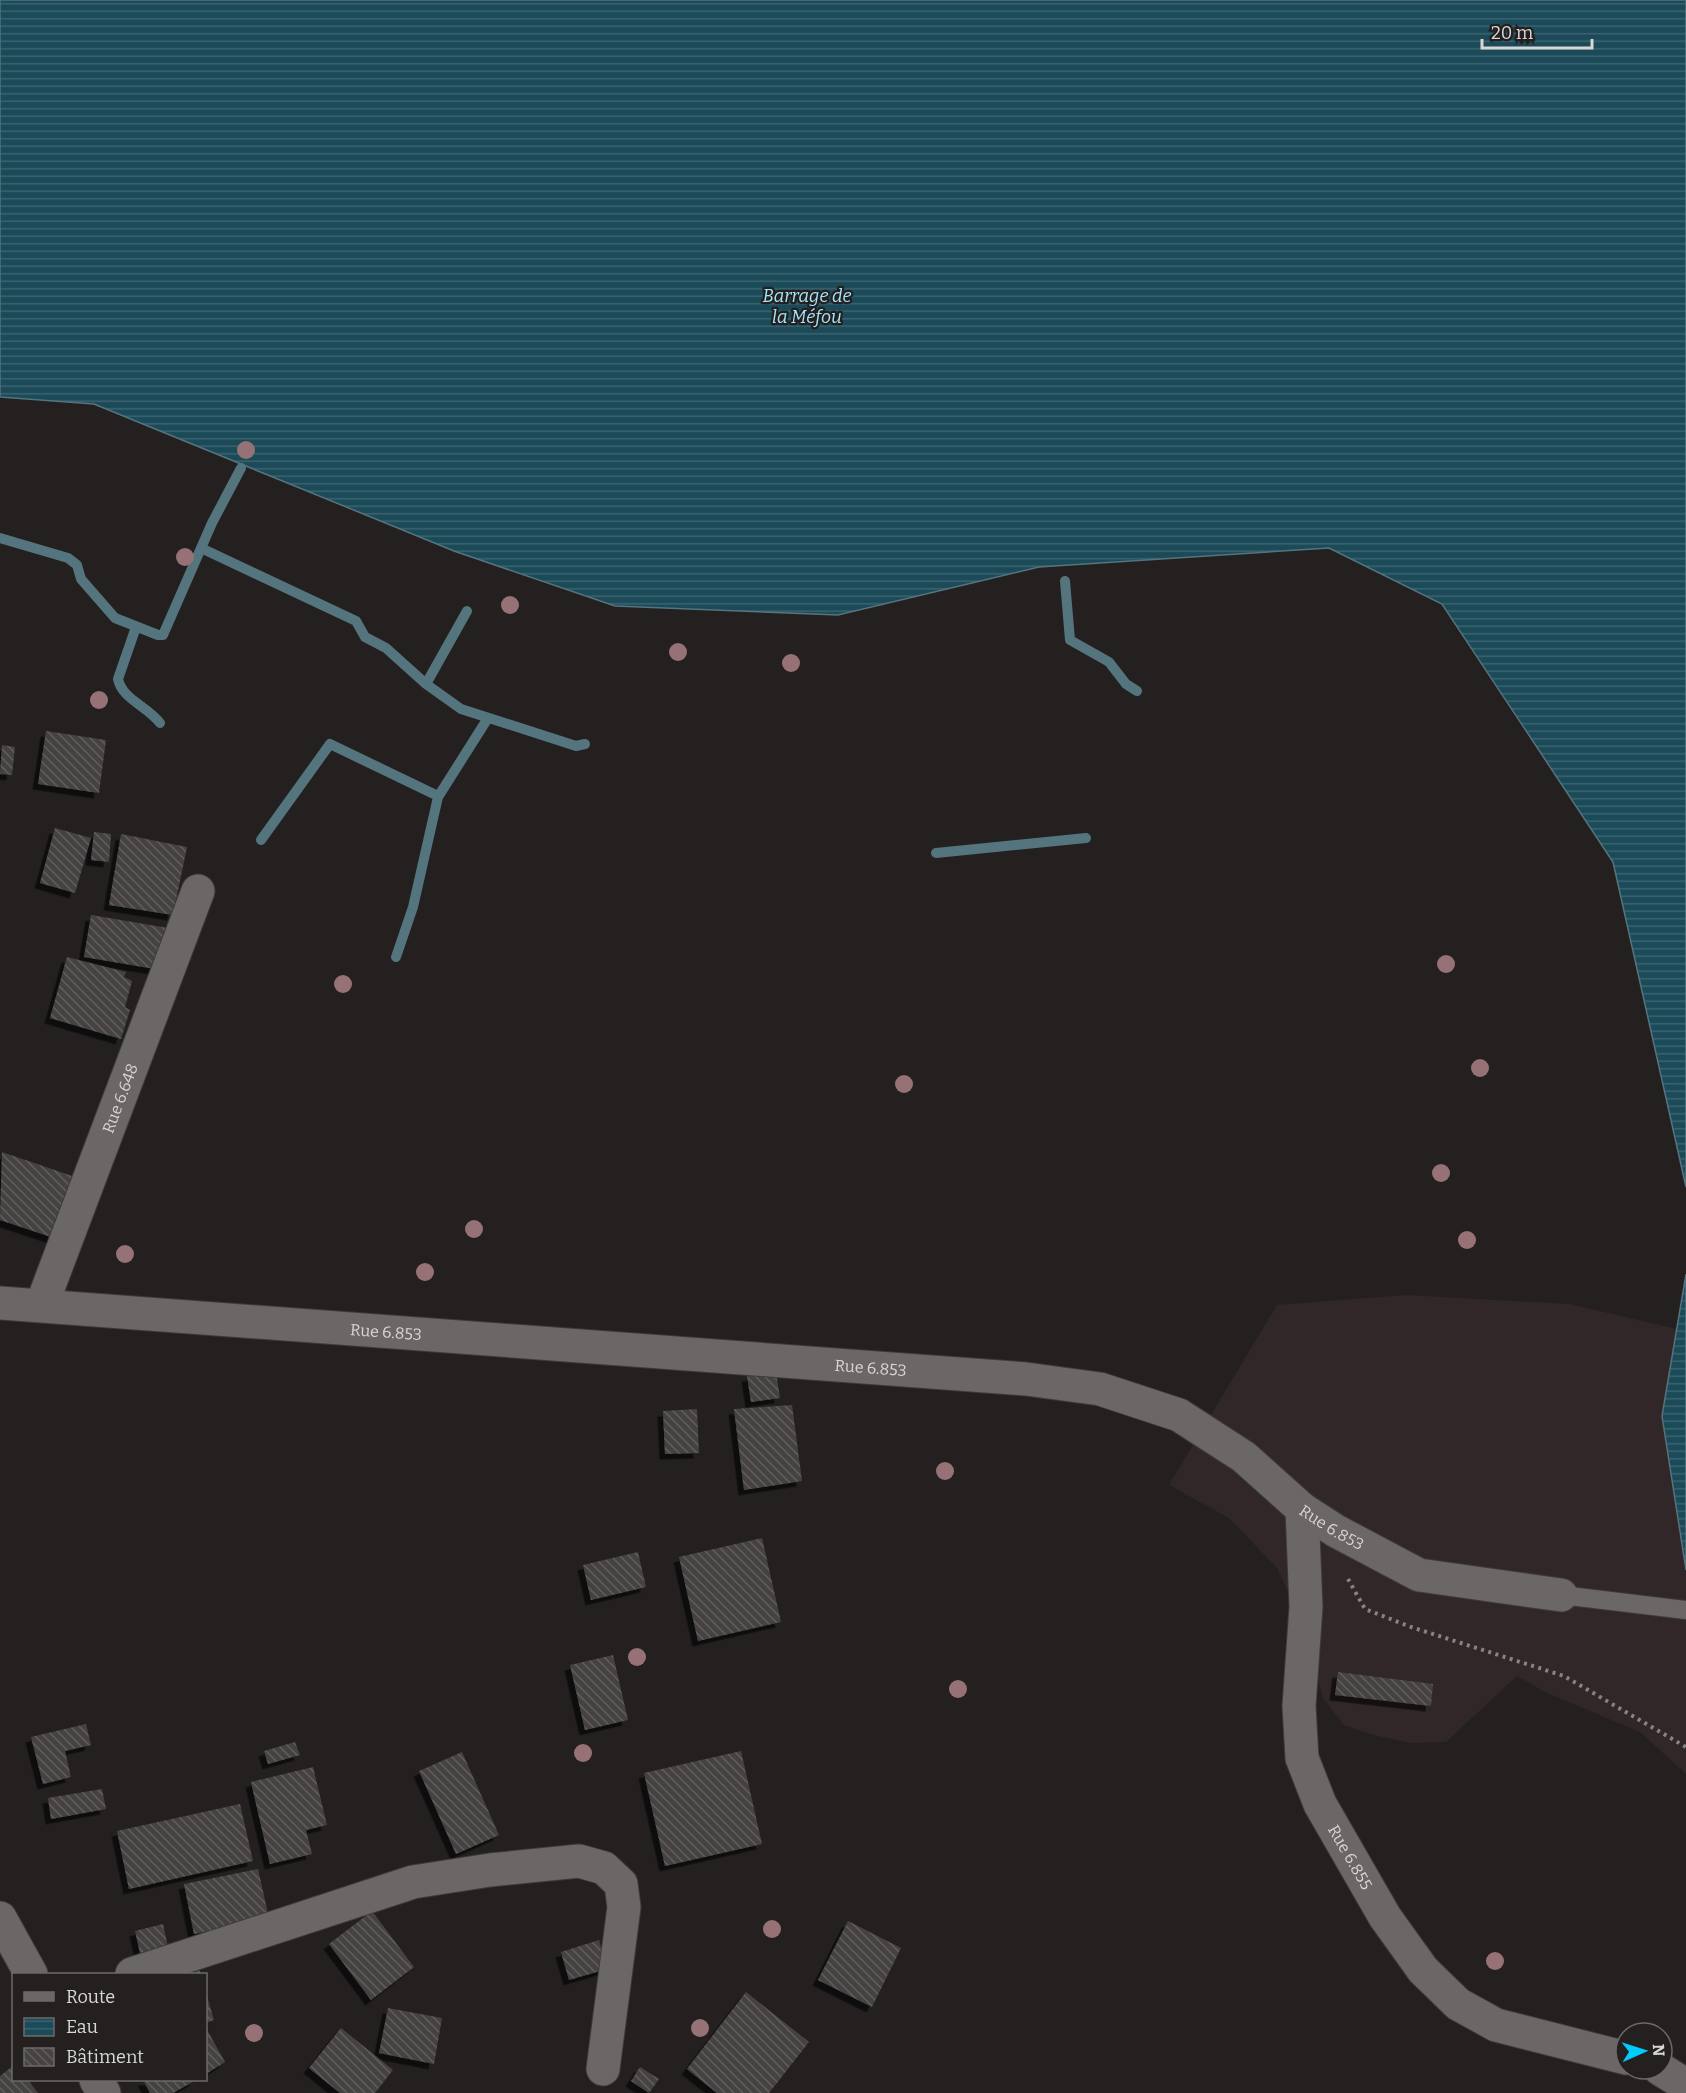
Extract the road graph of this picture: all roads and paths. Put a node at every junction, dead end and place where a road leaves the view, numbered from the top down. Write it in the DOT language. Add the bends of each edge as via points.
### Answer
graph roads {
  1 [pos="198,891"];
  2 [pos="0,1303"];
  3 [pos="42,1304"];
  4 [pos="1302,1509"];
  5 [pos="1336,1532"];
  6 [pos="1561,1595"];
  7 [pos="1686,1611"];
  8 [pos="1686,1748"];
  9 [pos="0,1918"];
  10 [pos="30,1973"];
  11 [pos="135,1973"];
  12 [pos="1614,2055"];
  13 [pos="603,2069"];
  1 -- 3 [label="street, Rue 6.648"];
  2 -- 3 [label="street, Rue 6.853"];
  3 -- 4 [label="street, Rue 6.853" via="1026,1379 1100,1389 1179,1415 1244,1457"];
  4 -- 5 [label="street, Rue 6.853"];
  4 -- 12 [label="street, Rue 6.855" via="1306,1607 1299,1706 1302,1758 1320,1804 1385,1917 1423,1970 1458,2004 1496,2025"];
  5 -- 6 [label="street, Rue 6.853" via="1419,1575"];
  5 -- 8 [label="path" via="1349,1583 1365,1609 1564,1676"];
  6 -- 7 [label="lane, Rue 6.853"];
  9 -- 10 [label="street"];
  11 -- 13 [label="street" via="413,1882 579,1862 604,1868 621,1884 624,1907"];
}
